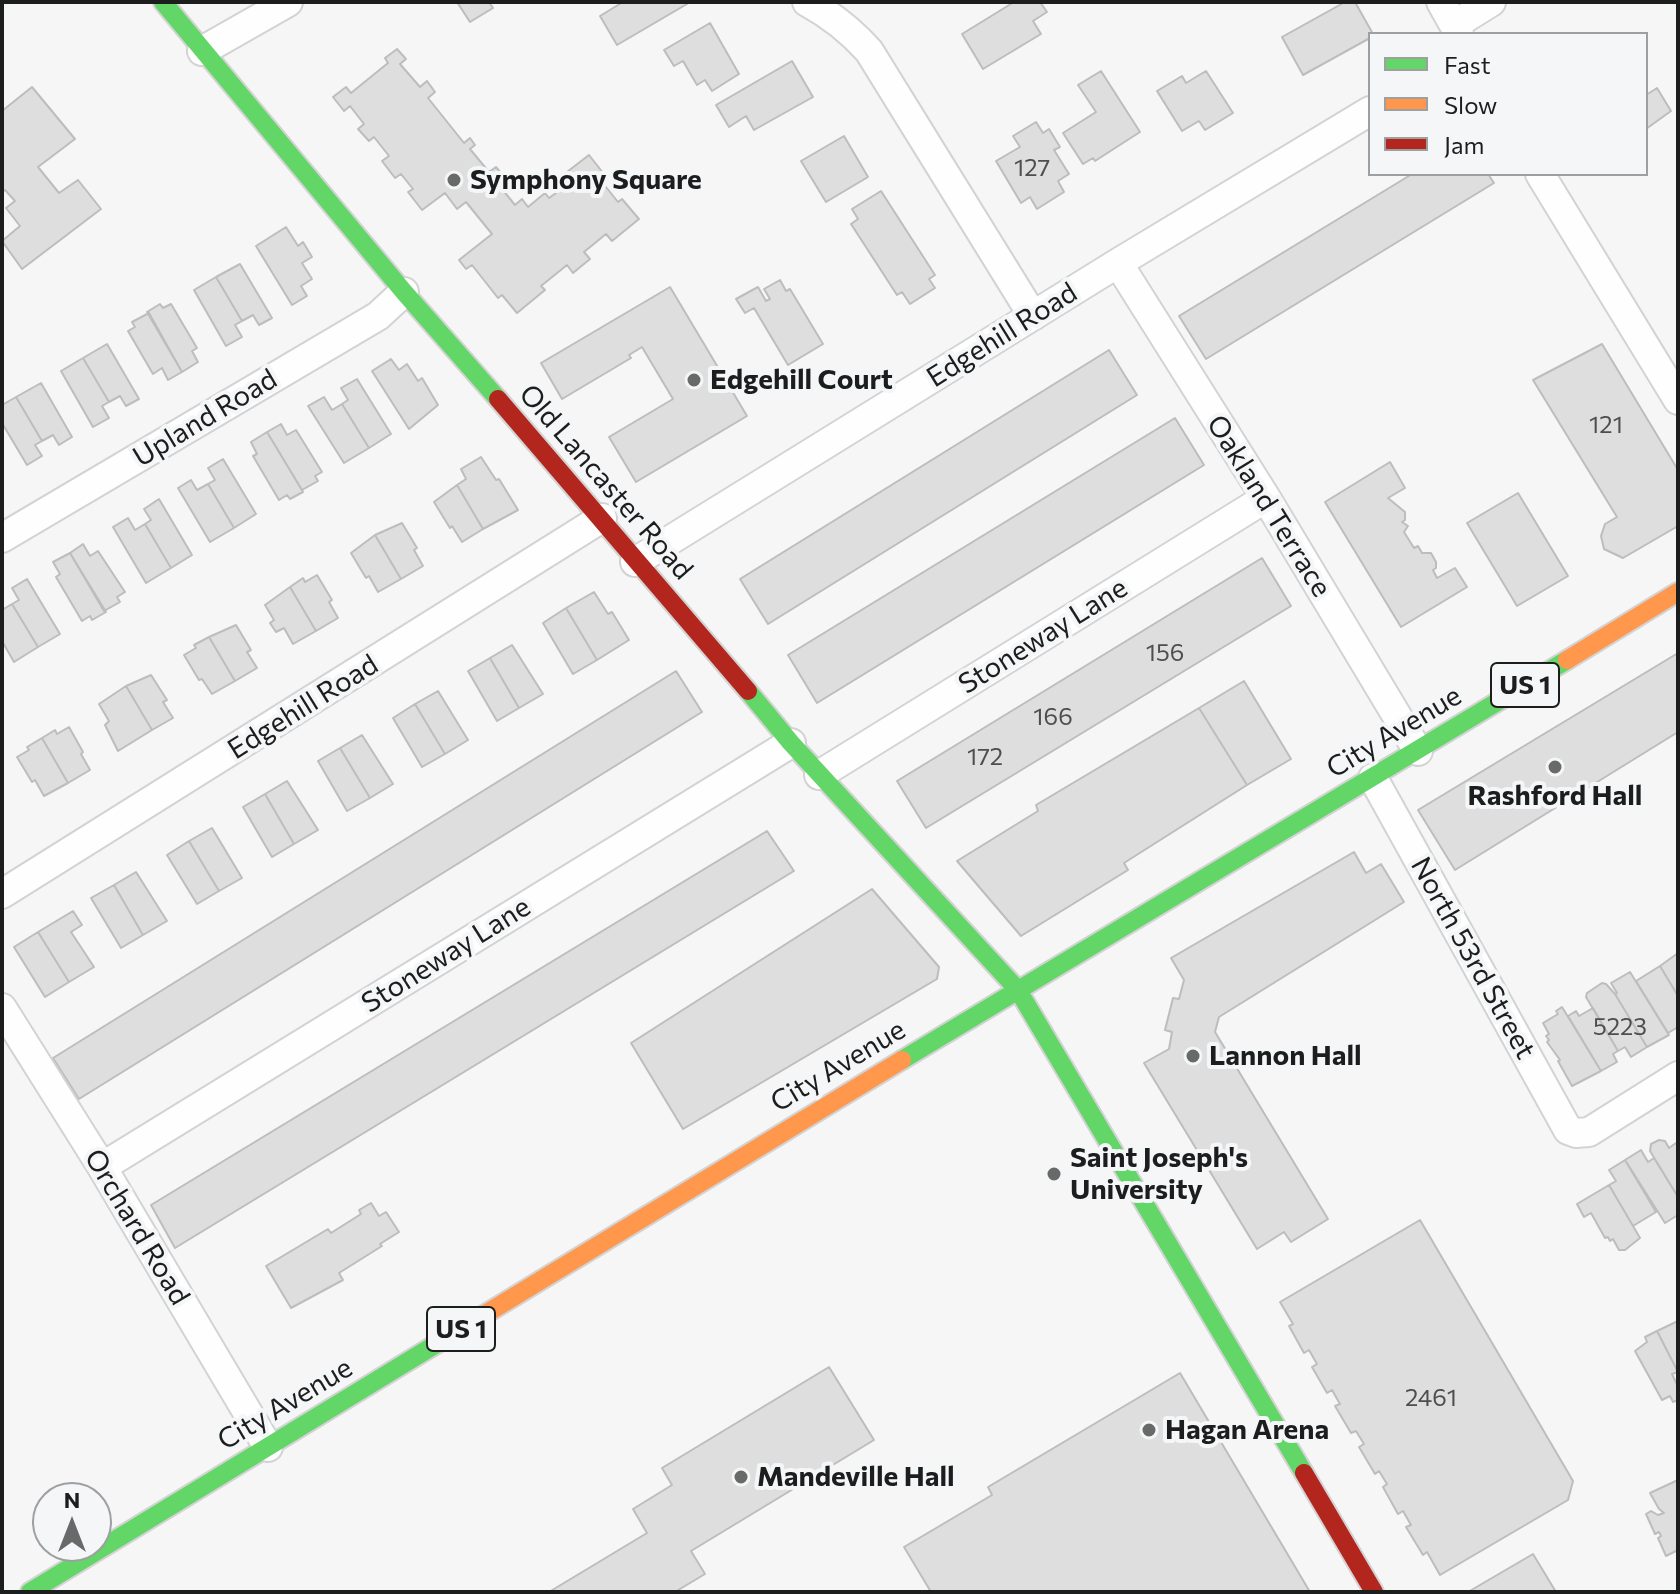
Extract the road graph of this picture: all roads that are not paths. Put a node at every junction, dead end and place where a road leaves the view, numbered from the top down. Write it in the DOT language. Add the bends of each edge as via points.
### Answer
graph roads {
  1 [pos="163,2"];
  2 [pos="288,2"];
  3 [pos="807,2"];
  4 [pos="1491,2"];
  5 [pos="1451,20"];
  6 [pos="202,51"];
  7 [pos="1368,112"];
  8 [pos="1541,176"];
  9 [pos="1118,263"];
  10 [pos="404,292"];
  11 [pos="1033,316"];
  12 [pos="1678,400"];
  13 [pos="1266,498"];
  14 [pos="602,518"];
  15 [pos="2,538"];
  16 [pos="635,562"];
  17 [pos="1678,592"];
  18 [pos="791,743"];
  19 [pos="1418,751"];
  20 [pos="819,775"];
  21 [pos="1373,778"];
  22 [pos="2,894"];
  23 [pos="1018,990"];
  24 [pos="2,1008"];
  25 [pos="1678,1076"];
  26 [pos="102,1167"];
  27 [pos="268,1447"];
  28 [pos="30,1592"];
  29 [pos="1374,1592"];
  1 -- 6 [label="main road, Old Lancaster Road"];
  2 -- 6 [label="street"];
  3 -- 11 [label="street" via="828,13 869,51"];
  4 -- 5 [label="street"];
  6 -- 10 [label="main road, Old Lancaster Road"];
  7 -- 9 [label="street, Edgehill Road"];
  8 -- 12 [label="street"];
  9 -- 11 [label="street, Edgehill Road"];
  9 -- 13 [label="street, Oakland Terrace"];
  10 -- 14 [label="main road, Old Lancaster Road"];
  10 -- 15 [label="street, Upland Road" via="378,316"];
  11 -- 16 [label="street, Edgehill Road"];
  13 -- 19 [label="street, Oakland Terrace"];
  13 -- 20 [label="street, Stoneway Lane"];
  14 -- 16 [label="main road, Old Lancaster Road"];
  14 -- 22 [label="street, Edgehill Road"];
  16 -- 18 [label="main road, Old Lancaster Road"];
  17 -- 19 [label="main road, City Avenue / US 1"];
  18 -- 20 [label="main road, Old Lancaster Road"];
  18 -- 26 [label="street, Stoneway Lane"];
  19 -- 21 [label="main road, City Avenue / US 1"];
  20 -- 23 [label="main road, Old Lancaster Road"];
  21 -- 23 [label="main road, City Avenue / US 1"];
  21 -- 25 [label="street, North 53rd Street" via="1568,1130 1589,1132"];
  23 -- 27 [label="main road, City Avenue / US 1"];
  23 -- 29 [label="main road, Old Lancaster Road"];
  24 -- 26 [label="street, Orchard Road"];
  26 -- 27 [label="street, Orchard Road"];
  27 -- 28 [label="main road, City Avenue / US 1"];
}
